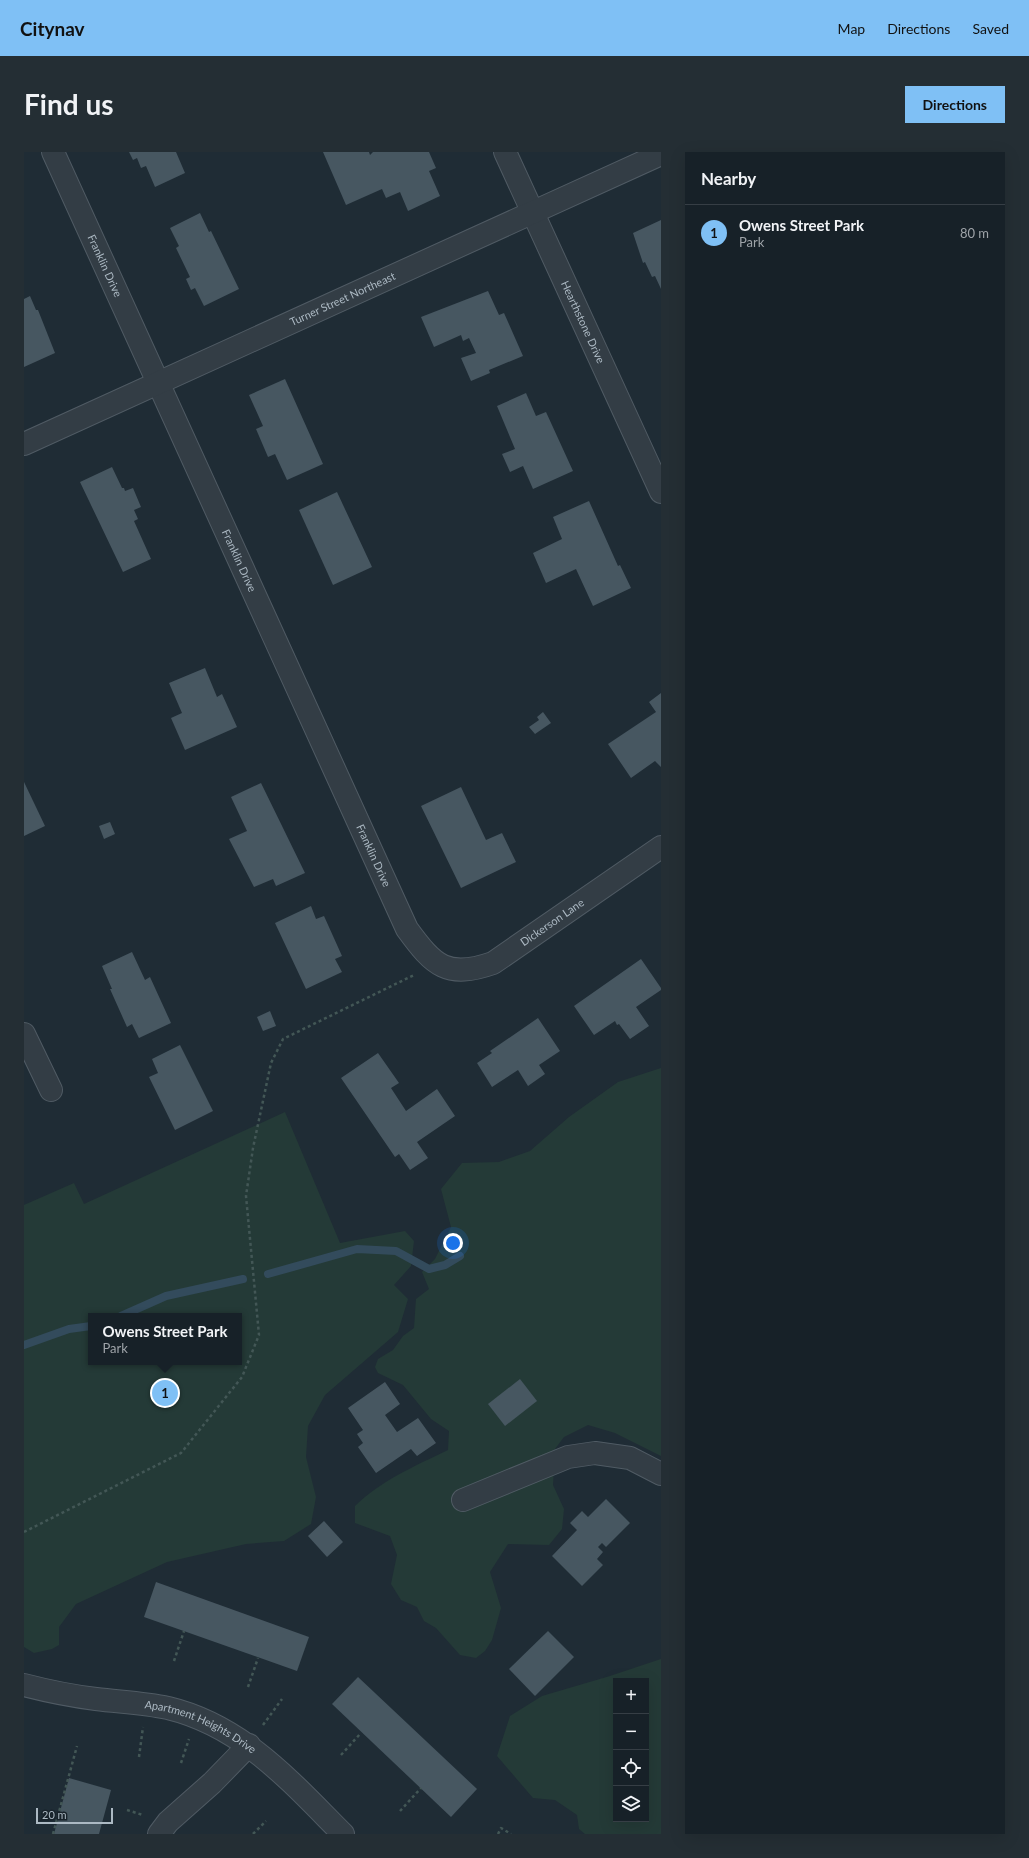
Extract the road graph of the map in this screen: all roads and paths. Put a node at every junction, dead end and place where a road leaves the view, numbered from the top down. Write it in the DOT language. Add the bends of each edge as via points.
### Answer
graph roads {
  1 [pos="53,152"];
  2 [pos="505,152"];
  3 [pos="661,154"];
  4 [pos="532,212"];
  5 [pos="158,382"];
  6 [pos="24,444"];
  7 [pos="661,492"];
  8 [pos="661,847"];
  9 [pos="436,963"];
  10 [pos="24,1034"];
  11 [pos="51,1090"];
  12 [pos="661,1474"];
  13 [pos="463,1500"];
  14 [pos="24,1532"];
  15 [pos="184,1631"];
  16 [pos="258,1658"];
  17 [pos="174,1661"];
  18 [pos="24,1685"];
  19 [pos="248,1687"];
  20 [pos="282,1699"];
  21 [pos="146,1704"];
  22 [pos="361,1733"];
  23 [pos="249,1745"];
  24 [pos="77,1746"];
  25 [pos="341,1755"];
  26 [pos="139,1756"];
  27 [pos="421,1788"];
  28 [pos="400,1811"];
  29 [pos="266,1821"];
  30 [pos="54,1834"];
  31 [pos="159,1834"];
  32 [pos="254,1834"];
  33 [pos="343,1834"];
  34 [pos="498,1834"];
  35 [pos="511,1834"];
  1 -- 5 [label="street, Franklin Drive"];
  2 -- 4 [label="street, Hearthstone Drive"];
  3 -- 4 [label="street, Turner Street Northeast"];
  4 -- 5 [label="street, Turner Street Northeast"];
  4 -- 7 [label="street, Hearthstone Drive"];
  5 -- 6 [label="street, Turner Street Northeast"];
  5 -- 9 [label="street, Franklin Drive" via="407,929"];
  8 -- 9 [label="street, Dickerson Lane" via="493,963 462,971"];
  9 -- 14 [label="path" via="283,1039 271,1063 246,1196 259,1335 242,1377 181,1453"];
  10 -- 11 [label="street"];
  12 -- 13 [label="street" via="630,1458 595,1453 568,1457"];
  15 -- 17 [label="path"];
  16 -- 19 [label="path"];
  18 -- 21 [label="street, Apartment Heights Drive" via="93,1698"];
  20 -- 23 [label="path"];
  21 -- 23 [label="street, Apartment Heights Drive" via="169,1708 197,1718"];
  21 -- 26 [label="path"];
  22 -- 25 [label="path"];
  23 -- 31 [label="street" via="212,1783 168,1822"];
  23 -- 33 [label="street, Apartment Heights Drive" via="278,1768"];
  24 -- 30 [label="path"];
  27 -- 28 [label="path"];
  29 -- 32 [label="path"];
  34 -- 35 [label="path" via="501,1828"];
}
